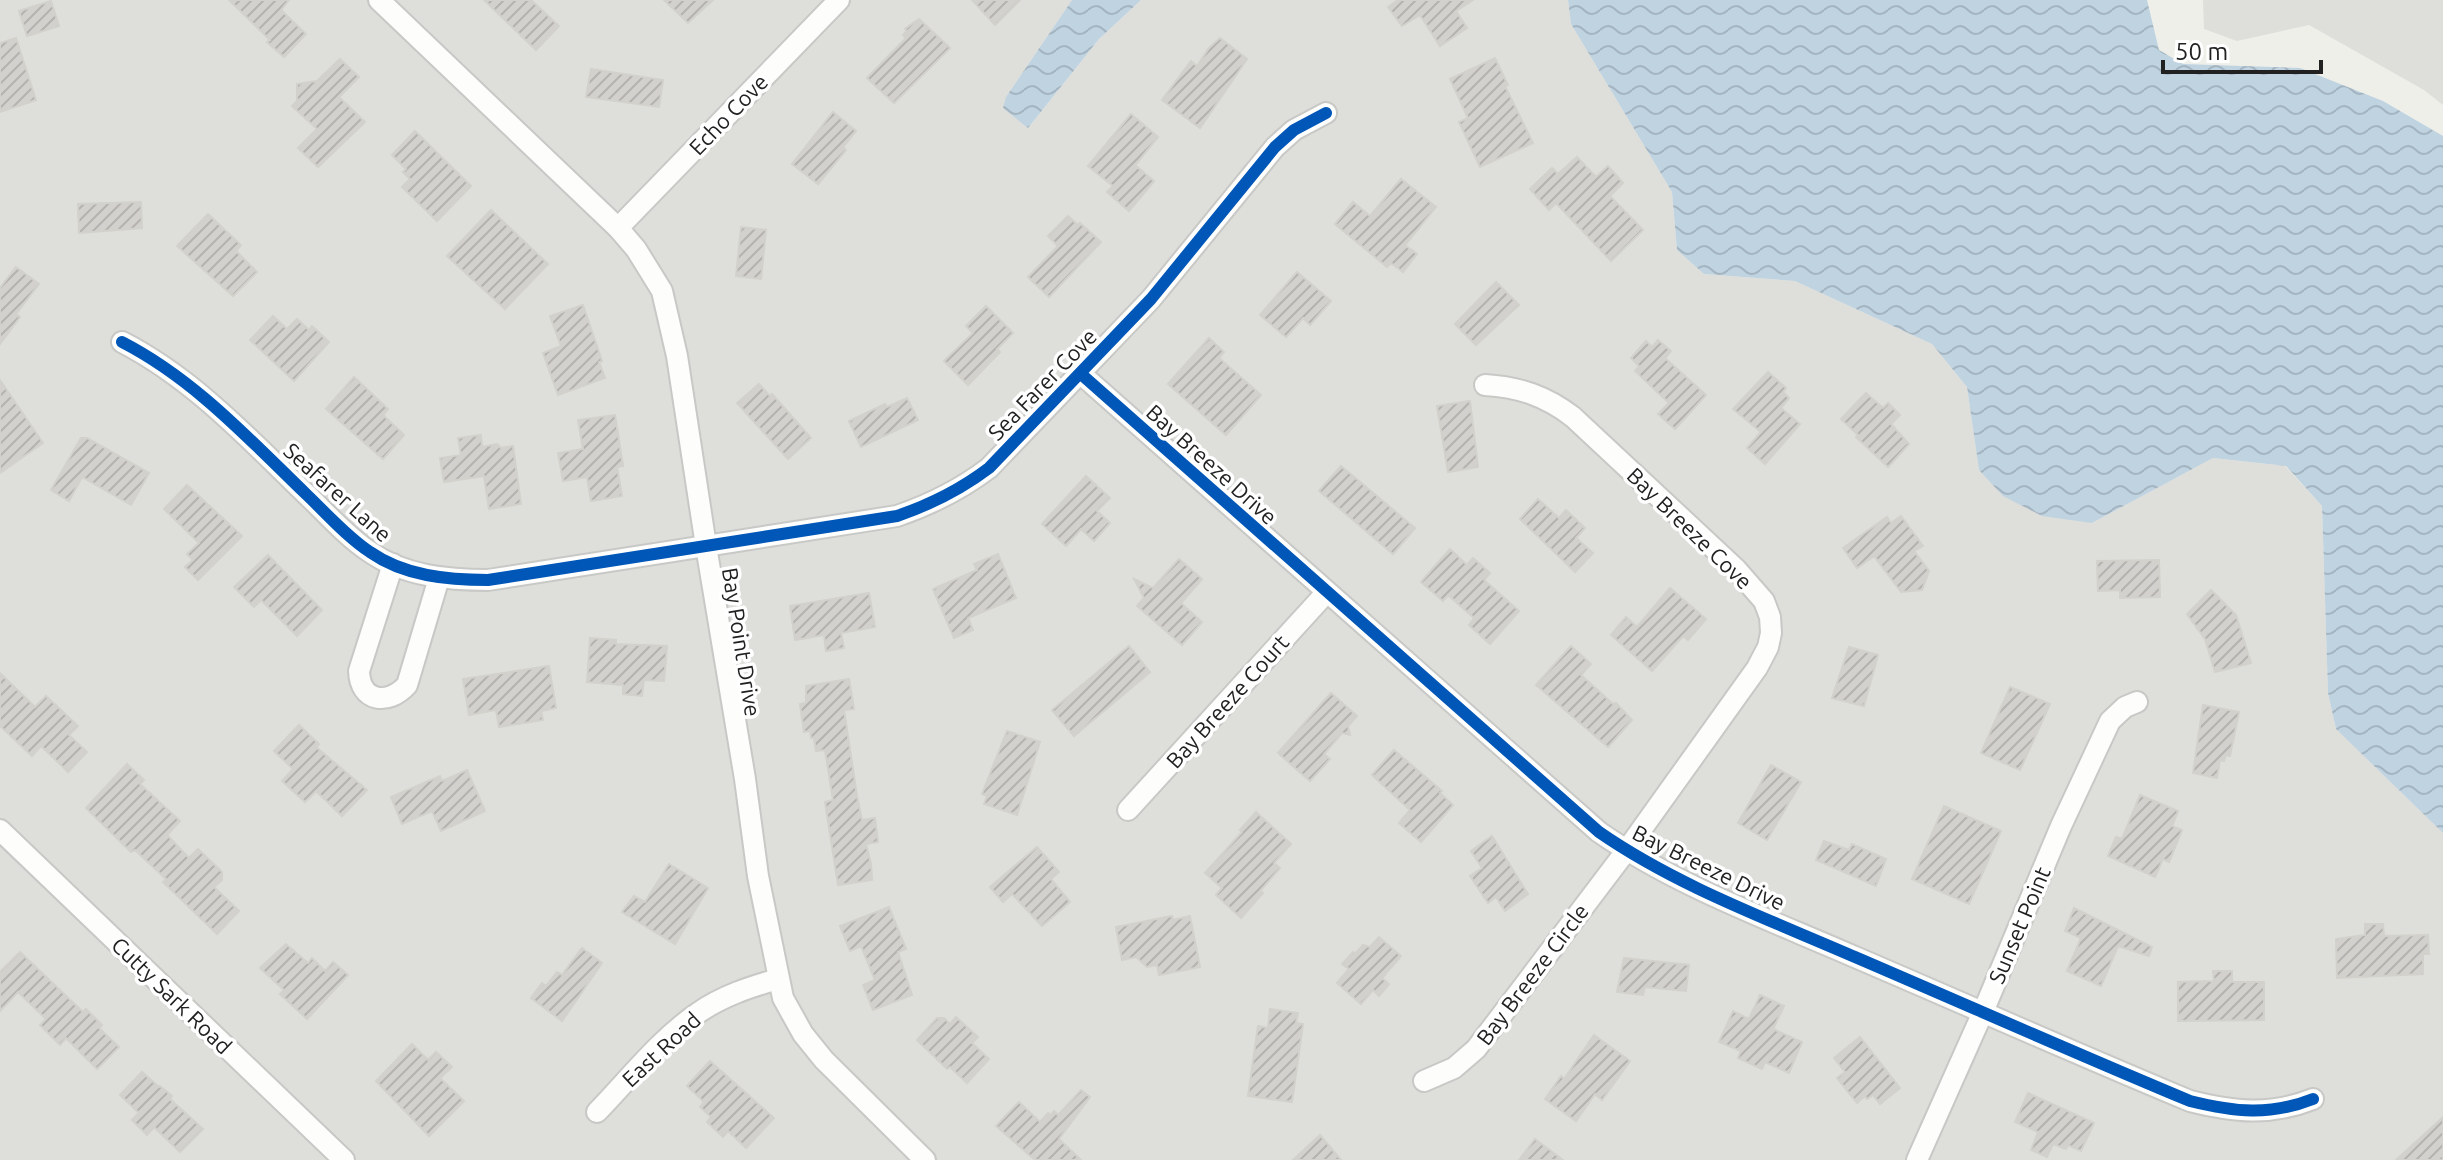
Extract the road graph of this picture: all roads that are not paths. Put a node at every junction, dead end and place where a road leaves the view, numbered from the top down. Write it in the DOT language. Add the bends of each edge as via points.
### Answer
graph roads {
  1 [pos="379,0"];
  2 [pos="839,0"];
  3 [pos="1326,113"];
  4 [pos="618,228"];
  5 [pos="122,342"];
  6 [pos="1081,374"];
  7 [pos="1485,385"];
  8 [pos="706,546"];
  9 [pos="393,564"];
  10 [pos="439,578"];
  11 [pos="1326,593"];
  12 [pos="2137,702"];
  13 [pos="1128,810"];
  14 [pos="0,830"];
  15 [pos="1626,851"];
  16 [pos="778,979"];
  17 [pos="1983,1012"];
  18 [pos="1424,1081"];
  19 [pos="2313,1099"];
  20 [pos="597,1112"];
  21 [pos="344,1160"];
  22 [pos="925,1160"];
  23 [pos="1917,1160"];
  1 -- 4 [label="street, Bay Point Drive"];
  2 -- 4 [label="street, Echo Cove"];
  3 -- 6 [label="street, Sea Farer Cove" via="1275,147 1151,299"];
  4 -- 8 [label="street, Bay Point Drive" via="662,291"];
  5 -- 9 [label="street, Seafarer Lane" via="172,371 370,552"];
  6 -- 8 [label="street, Sea Farer Cove" via="989,468 936,503 897,516"];
  6 -- 11 [label="street, Bay Breeze Drive"];
  7 -- 15 [label="street, Bay Breeze Cove" via="1533,393 1573,417 1736,569 1764,601 1770,617 1768,647 1757,668"];
  8 -- 10 [label="street, Seafarer Lane" via="488,580"];
  8 -- 16 [label="street, Bay Point Drive"];
  9 -- 10 [label="street, Seafarer Lane"];
  9 -- 10 [label="street, Seafarer Lane" via="359,671 361,686 380,698 407,685"];
  11 -- 13 [label="street, Bay Breeze Court"];
  11 -- 15 [label="street, Bay Breeze Drive"];
  12 -- 17 [label="street, Sunset Point" via="2110,721"];
  14 -- 21 [label="street, Cutty Sark Road"];
  15 -- 17 [label="street, Bay Breeze Drive" via="1753,913"];
  15 -- 18 [label="street, Bay Breeze Circle" via="1476,1049 1454,1068"];
  16 -- 20 [label="street, East Road" via="699,1012"];
  16 -- 22 [label="street, Bay Point Drive" via="803,1034 824,1060"];
  17 -- 19 [label="street, Bay Breeze Drive" via="2190,1101 2268,1112"];
  17 -- 23 [label="street, Sunset Point"];
}
